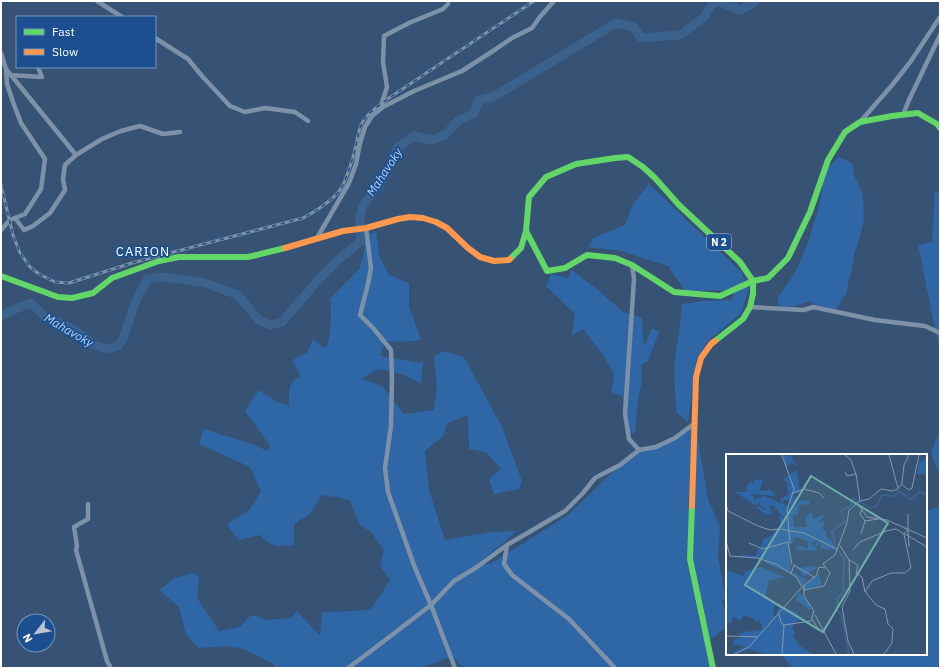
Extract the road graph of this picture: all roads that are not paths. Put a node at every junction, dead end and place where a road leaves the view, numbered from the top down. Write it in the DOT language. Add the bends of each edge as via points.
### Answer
graph roads {
  1 [pos="97,1"];
  2 [pos="448,1"];
  3 [pos="554,1"];
  4 [pos="120,16"];
  5 [pos="940,17"];
  6 [pos="940,35"];
  7 [pos="156,39"];
  8 [pos="1,53"];
  9 [pos="38,68"];
  10 [pos="6,69"];
  11 [pos="10,74"];
  12 [pos="383,107"];
  13 [pos="904,115"];
  14 [pos="308,121"];
  15 [pos="860,122"];
  16 [pos="940,128"];
  17 [pos="180,132"];
  18 [pos="76,155"];
  19 [pos="15,218"];
  20 [pos="366,228"];
  21 [pos="1,230"];
  22 [pos="526,231"];
  23 [pos="317,238"];
  24 [pos="632,266"];
  25 [pos="1,276"];
  26 [pos="753,281"];
  27 [pos="750,307"];
  28 [pos="940,333"];
  29 [pos="695,423"];
  30 [pos="639,450"];
  31 [pos="88,504"];
  32 [pos="507,545"];
  33 [pos="431,605"];
  34 [pos="111,668"];
  35 [pos="348,668"];
  36 [pos="455,668"];
  37 [pos="615,668"];
  38 [pos="713,668"];
  1 -- 4 [label="street"];
  2 -- 12 [label="street" via="443,9 384,36 383,62 387,88"];
  3 -- 12 [label="street" via="532,28 462,71"];
  5 -- 15 [label="street" via="911,61"];
  6 -- 13 [label="street"];
  7 -- 14 [label="street" via="188,59 230,106 245,112 265,108 296,112"];
  8 -- 10 [label="street"];
  9 -- 11 [label="street" via="42,77"];
  10 -- 11 [label="street"];
  10 -- 19 [label="street" via="12,102 21,123 45,159 41,189 25,214"];
  11 -- 18 [label="street"];
  12 -- 23 [label="street" via="372,116 365,127 349,183"];
  13 -- 15 [label="main road"];
  13 -- 16 [label="main road" via="918,113"];
  15 -- 26 [label="main road" via="845,132 828,160 810,212 788,258 768,278"];
  17 -- 18 [label="street" via="163,134 140,126 102,139"];
  18 -- 19 [label="street" via="65,165 66,190 50,213 24,230"];
  19 -- 21 [label="street"];
  20 -- 22 [label="main road, N 2" via="398,219 423,218 447,228 480,257 494,261 509,260 521,248"];
  20 -- 23 [label="main road, N 2"];
  20 -- 33 [label="street" via="371,268 360,315 391,350 391,426 385,468 388,492 414,568"];
  22 -- 24 [label="main road" via="547,271 565,268 587,255 615,258"];
  22 -- 26 [label="main road, N 2" via="529,197 546,177 576,164 628,157 655,178 679,205 740,262"];
  23 -- 25 [label="main road, N 2" via="248,257 179,257 159,261 112,278 93,293 72,298 58,296"];
  24 -- 26 [label="main road" via="674,292 720,296"];
  24 -- 30 [label="street" via="634,293 625,414 629,439"];
  26 -- 27 [label="main road"];
  27 -- 28 [label="street" via="804,310 814,307 875,320 925,326"];
  27 -- 29 [label="main road" via="743,319 710,344 701,358 696,377"];
  29 -- 30 [label="street" via="675,438 656,447"];
  29 -- 38 [label="main road" via="690,559"];
  30 -- 32 [label="street" via="595,478 565,511"];
  31 -- 34 [label="street" via="88,519 74,527 76,550"];
  32 -- 33 [label="street" via="454,581"];
  32 -- 37 [label="street" via="504,564 512,575 569,619"];
  33 -- 35 [label="street"];
  33 -- 36 [label="street"];
}
